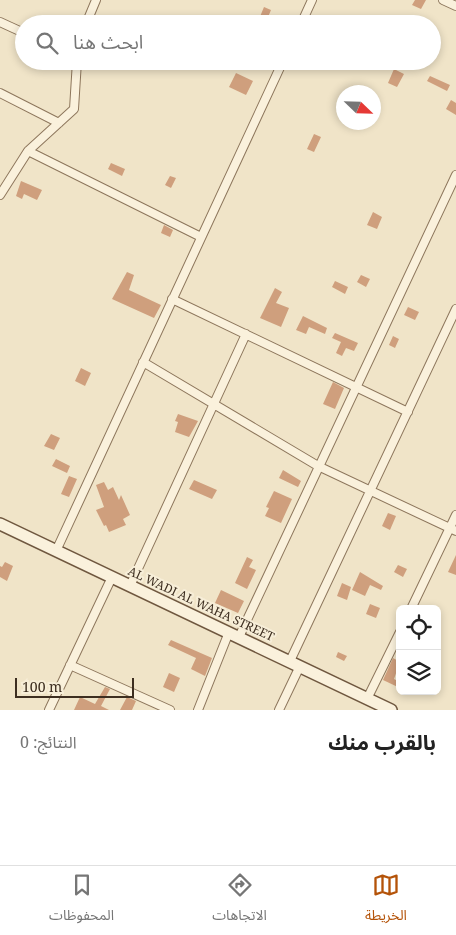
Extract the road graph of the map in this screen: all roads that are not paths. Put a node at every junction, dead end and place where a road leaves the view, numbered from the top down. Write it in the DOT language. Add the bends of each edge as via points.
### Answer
graph roads {
  1 [pos="96,0"];
  2 [pos="312,0"];
  3 [pos="443,0"];
  4 [pos="456,6"];
  5 [pos="90,15"];
  6 [pos="305,15"];
  7 [pos="0,22"];
  8 [pos="15,29"];
  9 [pos="76,70"];
  10 [pos="279,70"];
  11 [pos="0,93"];
  12 [pos="59,123"];
  13 [pos="28,151"];
  14 [pos="456,175"];
  15 [pos="0,195"];
  16 [pos="200,236"];
  17 [pos="172,299"];
  18 [pos="456,309"];
  19 [pos="246,334"];
  20 [pos="143,362"];
  21 [pos="356,387"];
  22 [pos="214,404"];
  23 [pos="408,412"];
  24 [pos="318,466"];
  25 [pos="371,491"];
  26 [pos="456,515"];
  27 [pos="0,524"];
  28 [pos="453,530"];
  29 [pos="56,551"];
  30 [pos="112,577"];
  31 [pos="130,586"];
  32 [pos="413,605"];
  33 [pos="234,635"];
  34 [pos="396,640"];
  35 [pos="295,663"];
  36 [pos="70,665"];
  37 [pos="367,699"];
  38 [pos="48,710"];
  39 [pos="170,710"];
  40 [pos="198,710"];
  41 [pos="280,710"];
  42 [pos="391,710"];
  1 -- 5 [label="street"];
  2 -- 6 [label="street"];
  3 -- 4 [label="street"];
  7 -- 8 [label="street"];
  9 -- 12 [label="street" via="74,109"];
  10 -- 16 [label="street"];
  11 -- 12 [label="street"];
  12 -- 13 [label="street"];
  13 -- 15 [label="street"];
  13 -- 16 [label="street"];
  14 -- 21 [label="street"];
  16 -- 17 [label="street"];
  17 -- 19 [label="street"];
  17 -- 20 [label="street"];
  18 -- 23 [label="street"];
  19 -- 21 [label="street"];
  19 -- 22 [label="street"];
  20 -- 22 [label="street"];
  20 -- 29 [label="street"];
  21 -- 23 [label="street"];
  21 -- 24 [label="street"];
  22 -- 24 [label="street"];
  22 -- 31 [label="street"];
  23 -- 25 [label="street"];
  24 -- 25 [label="street"];
  24 -- 33 [label="street"];
  25 -- 28 [label="street"];
  25 -- 35 [label="street"];
  26 -- 28 [label="street"];
  27 -- 29 [label="main road, AL WADI AL WAHA STREET"];
  28 -- 32 [label="street"];
  29 -- 30 [label="main road, AL WADI AL WAHA STREET"];
  30 -- 31 [label="main road, AL WADI AL WAHA STREET"];
  30 -- 36 [label="street"];
  31 -- 33 [label="main road, AL WADI AL WAHA STREET"];
  33 -- 35 [label="main road, AL WADI AL WAHA STREET"];
  33 -- 40 [label="street"];
  34 -- 37 [label="street"];
  35 -- 37 [label="main road, AL WADI AL WAHA STREET"];
  35 -- 41 [label="street"];
  36 -- 38 [label="street"];
  36 -- 39 [label="street"];
  37 -- 42 [label="main road, AL WADI AL WAHA STREET"];
}
